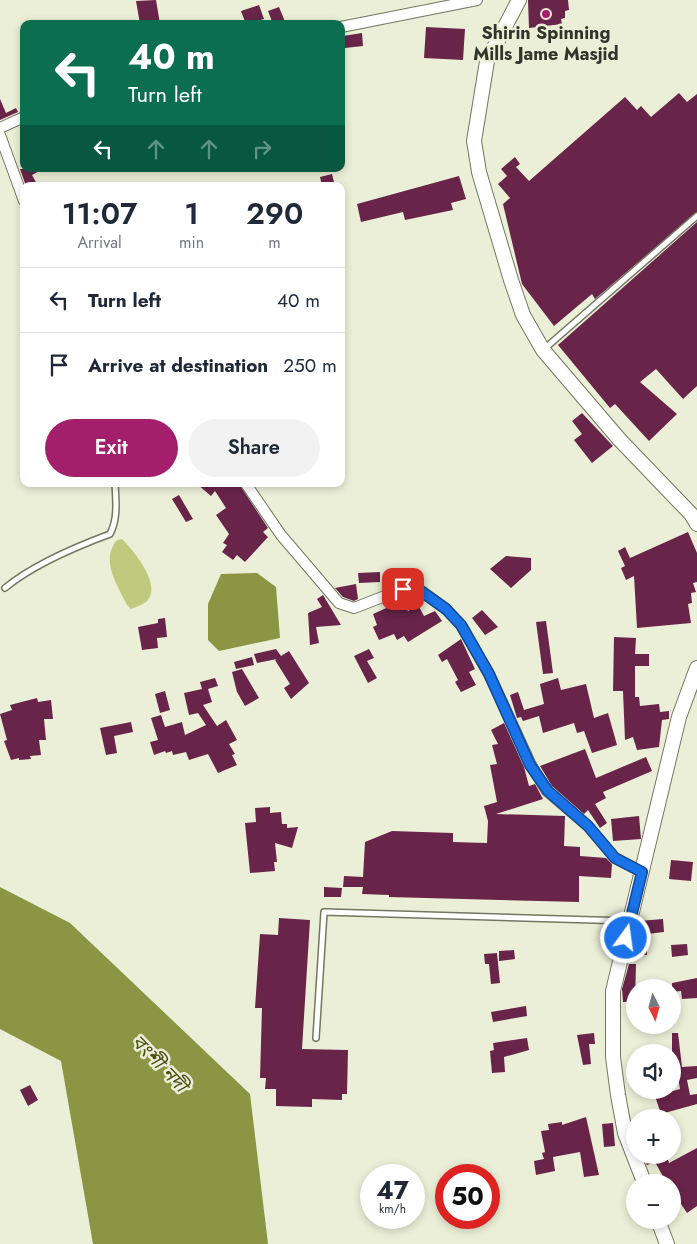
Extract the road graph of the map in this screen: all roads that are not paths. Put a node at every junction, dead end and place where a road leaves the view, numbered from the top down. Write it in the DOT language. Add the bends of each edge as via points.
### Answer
graph roads {
  1 [pos="477,0"];
  2 [pos="519,0"];
  3 [pos="345,26"];
  4 [pos="20,119"];
  5 [pos="0,128"];
  6 [pos="0,135"];
  7 [pos="20,190"];
  8 [pos="697,216"];
  9 [pos="543,350"];
  10 [pos="115,487"];
  11 [pos="248,487"];
  12 [pos="697,524"];
  13 [pos="5,588"];
  14 [pos="697,668"];
  15 [pos="642,872"];
  16 [pos="630,921"];
  17 [pos="316,1038"];
  18 [pos="641,1174"];
  19 [pos="661,1229"];
  20 [pos="667,1244"];
  1 -- 3 [label="street"];
  2 -- 9 [label="main road" via="487,61 474,141 479,172 511,280 523,315"];
  4 -- 5 [label="street"];
  6 -- 7 [label="street"];
  8 -- 9 [label="lane"];
  9 -- 12 [label="main road"];
  10 -- 13 [label="lane" via="116,509 110,534 87,542"];
  11 -- 15 [label="street" via="282,535 339,603 354,608 403,589 418,589 446,609 461,625 489,674 530,765 548,791 588,826 615,858"];
  14 -- 15 [label="main road" via="679,717"];
  15 -- 16 [label="main road"];
  16 -- 17 [label="lane" via="324,912"];
  16 -- 18 [label="main road" via="613,991 613,1056 625,1133"];
  19 -- 20 [label="main road"];
}
